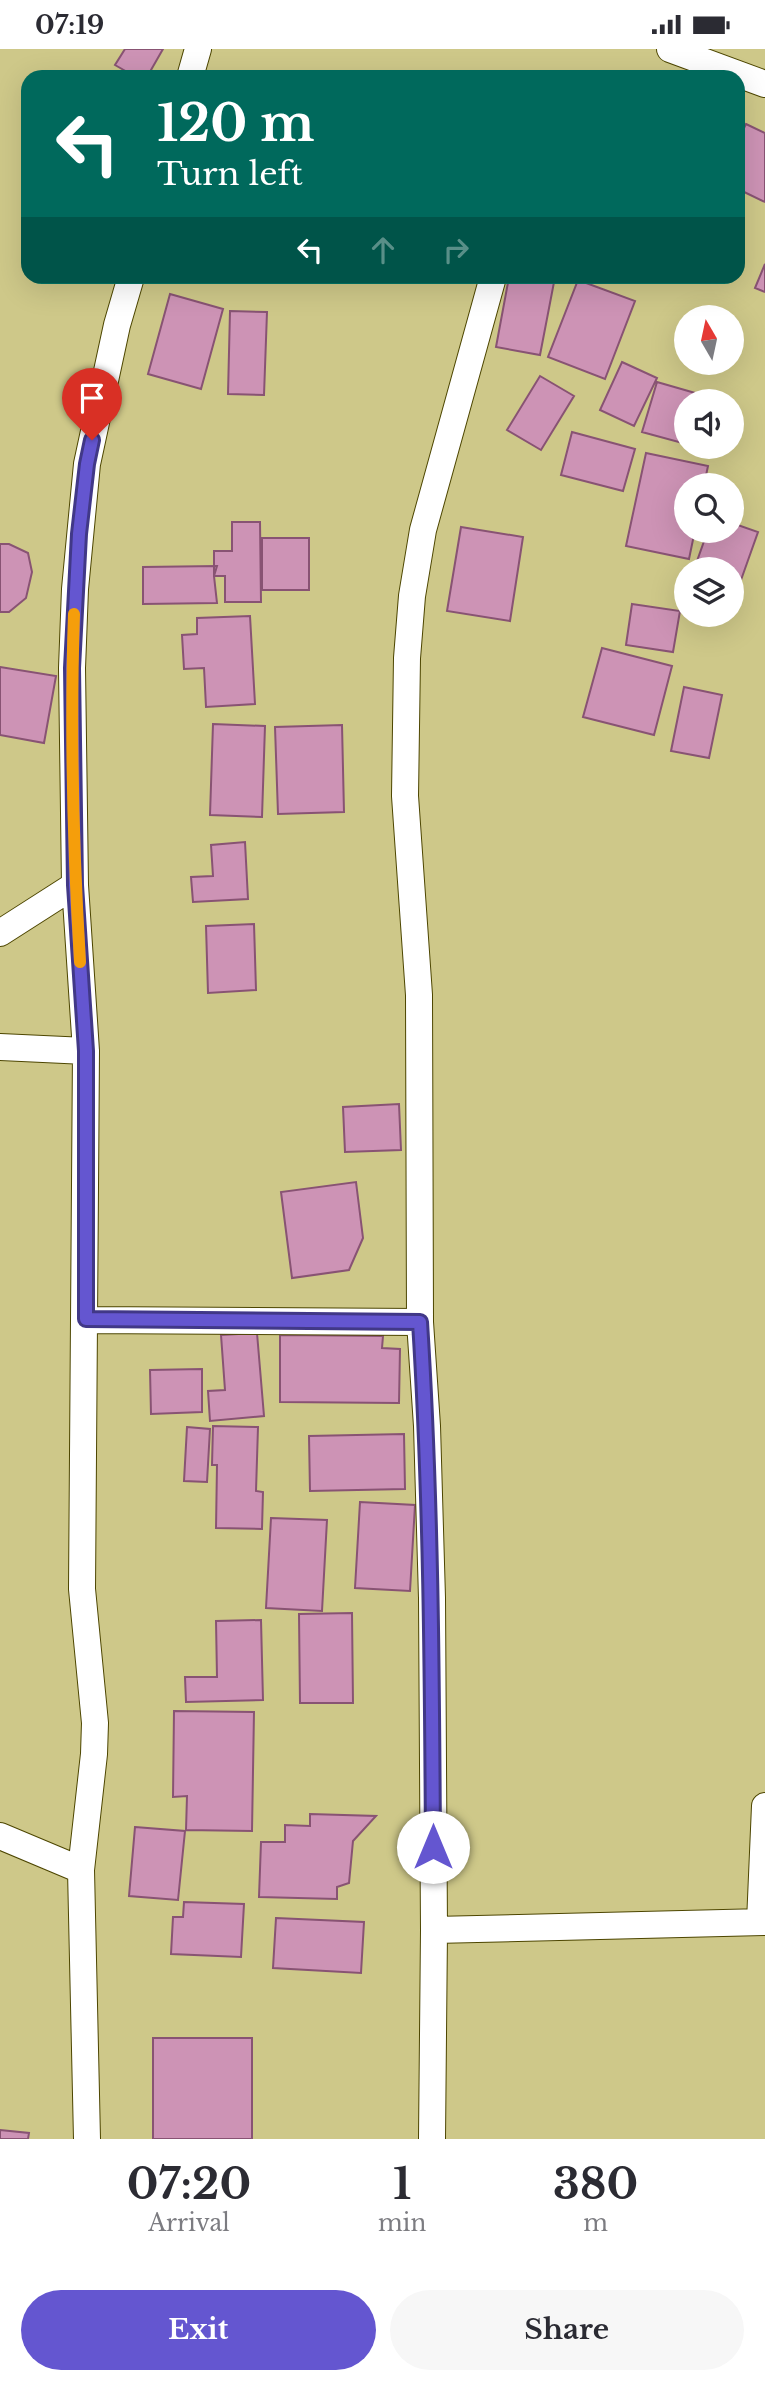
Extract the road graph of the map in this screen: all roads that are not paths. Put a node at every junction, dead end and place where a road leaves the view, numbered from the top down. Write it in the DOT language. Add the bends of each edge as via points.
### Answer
graph roads {
  1 [pos="198,49"];
  2 [pos="670,49"];
  3 [pos="192,70"];
  4 [pos="727,70"];
  5 [pos="745,77"];
  6 [pos="765,84"];
  7 [pos="129,284"];
  8 [pos="491,284"];
  9 [pos="75,885"];
  10 [pos="0,933"];
  11 [pos="0,1047"];
  12 [pos="86,1051"];
  13 [pos="86,1319"];
  14 [pos="420,1322"];
  15 [pos="765,1806"];
  16 [pos="0,1836"];
  17 [pos="81,1870"];
  18 [pos="762,1922"];
  19 [pos="434,1930"];
  20 [pos="88,2139"];
  21 [pos="432,2139"];
  1 -- 3 [label="street"];
  2 -- 4 [label="street"];
  5 -- 6 [label="street"];
  7 -- 9 [label="street" via="87,464 79,534 72,668"];
  8 -- 14 [label="street" via="423,530 407,658 405,796 419,995"];
  9 -- 10 [label="street"];
  9 -- 12 [label="street"];
  11 -- 12 [label="street"];
  12 -- 13 [label="street"];
  13 -- 14 [label="street"];
  13 -- 17 [label="street" via="82,1589 95,1723"];
  14 -- 19 [label="street" via="432,1598"];
  15 -- 18 [label="street"];
  16 -- 17 [label="street"];
  17 -- 20 [label="street"];
  18 -- 19 [label="street"];
  19 -- 21 [label="street"];
}
